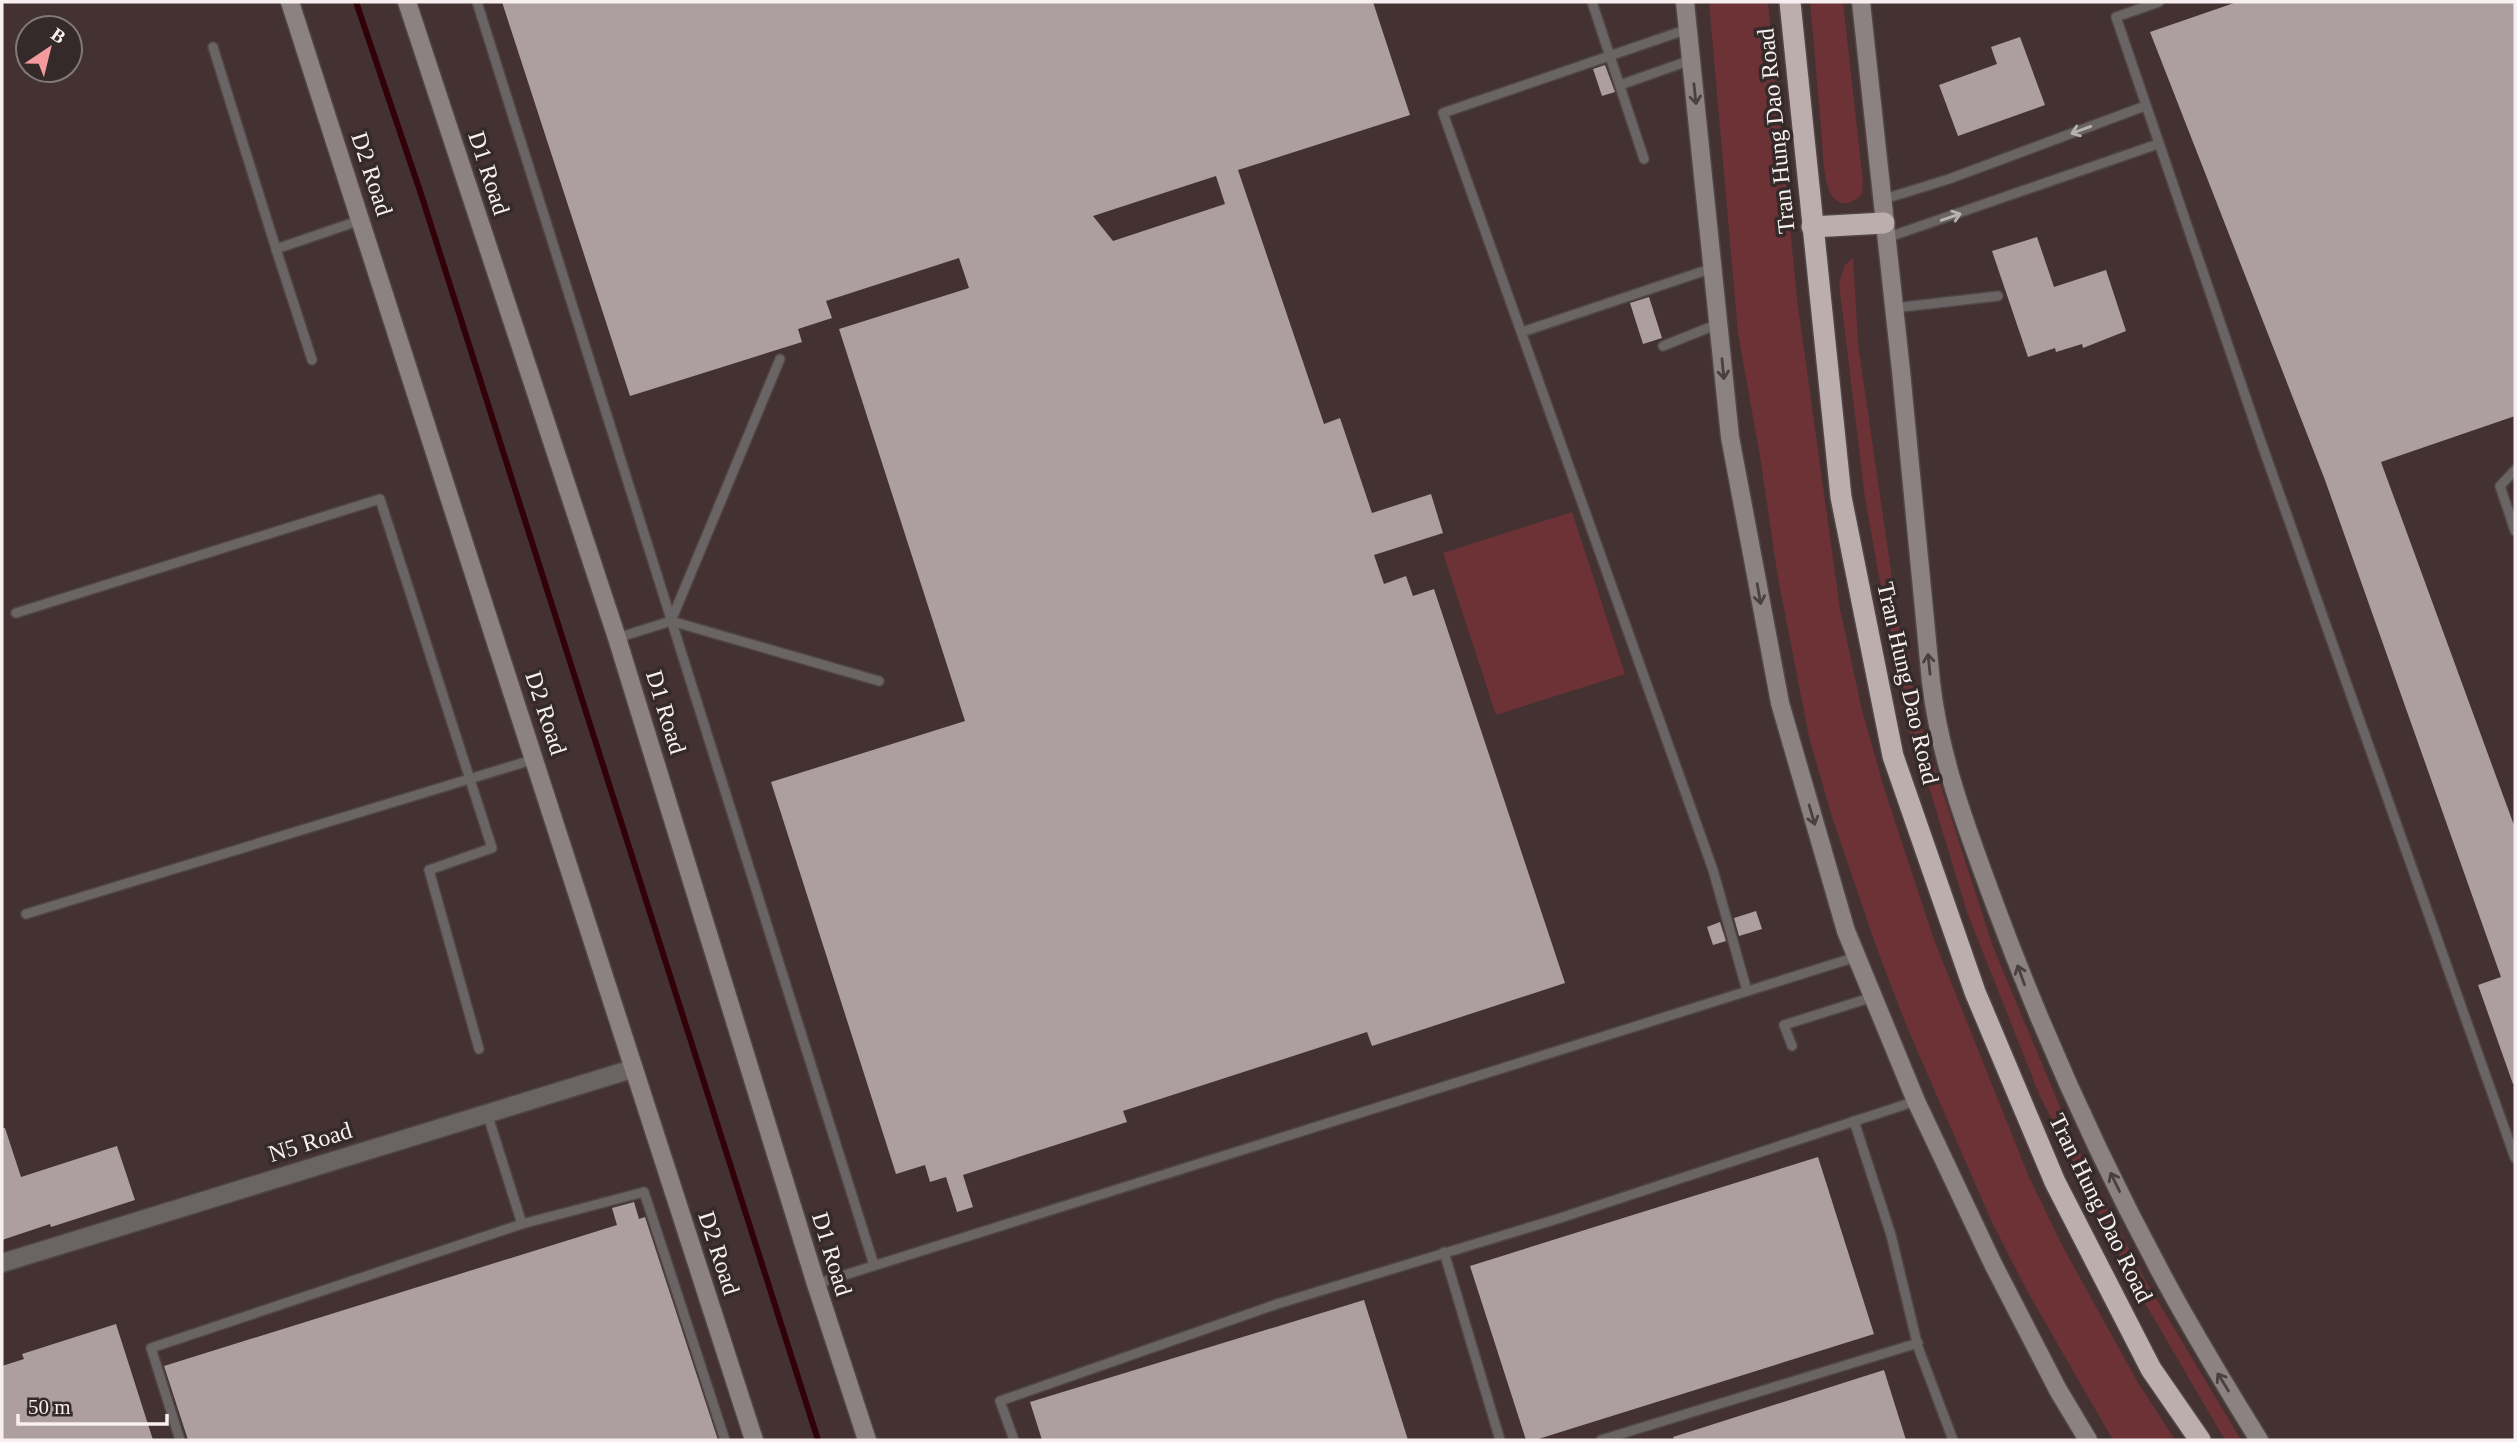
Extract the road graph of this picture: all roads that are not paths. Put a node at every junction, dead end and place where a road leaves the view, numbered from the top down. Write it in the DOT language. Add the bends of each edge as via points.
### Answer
graph roads {
  1 [pos="290,2"];
  2 [pos="407,2"];
  3 [pos="477,2"];
  4 [pos="1592,2"];
  5 [pos="1685,2"];
  6 [pos="1790,2"];
  7 [pos="1861,2"];
  8 [pos="2159,2"];
  9 [pos="1688,29"];
  10 [pos="213,47"];
  11 [pos="1610,56"];
  12 [pos="1691,60"];
  13 [pos="1619,85"];
  14 [pos="2145,106"];
  15 [pos="2158,144"];
  16 [pos="1644,159"];
  17 [pos="1881,200"];
  18 [pos="361,220"];
  19 [pos="1812,227"];
  20 [pos="1885,230"];
  21 [pos="276,249"];
  22 [pos="1713,268"];
  23 [pos="1998,296"];
  24 [pos="1894,308"];
  25 [pos="1718,324"];
  26 [pos="1522,332"];
  27 [pos="1662,346"];
  28 [pos="780,359"];
  29 [pos="312,360"];
  30 [pos="2515,470"];
  31 [pos="2515,531"];
  32 [pos="16,613"];
  33 [pos="671,621"];
  34 [pos="617,638"];
  35 [pos="879,681"];
  36 [pos="535,759"];
  37 [pos="470,779"];
  38 [pos="26,914"];
  39 [pos="1856,957"];
  40 [pos="1747,991"];
  41 [pos="1873,997"];
  42 [pos="1793,1046"];
  43 [pos="479,1049"];
  44 [pos="632,1069"];
  45 [pos="1916,1101"];
  46 [pos="487,1113"];
  47 [pos="1854,1121"];
  48 [pos="2515,1158"];
  49 [pos="522,1224"];
  50 [pos="1444,1252"];
  51 [pos="2,1263"];
  52 [pos="874,1265"];
  53 [pos="816,1284"];
  54 [pos="1918,1343"];
  55 [pos="180,1440"];
  56 [pos="724,1440"];
  57 [pos="754,1440"];
  58 [pos="867,1440"];
  59 [pos="1014,1440"];
  60 [pos="1500,1440"];
  61 [pos="1601,1440"];
  62 [pos="1953,1440"];
  63 [pos="2088,1440"];
  64 [pos="2200,1440"];
  65 [pos="2259,1440"];
  1 -- 18 [label="main road, D2 Road"];
  2 -- 34 [label="main road, D1 Road"];
  3 -- 33 [label="lane"];
  4 -- 11 [label="lane"];
  5 -- 9 [label="main road"];
  6 -- 19 [label="highway, Tran Hung Dao Road"];
  7 -- 17 [label="main road, Tran Hung Dao Road"];
  8 -- 14 [label="lane" via="2116,17"];
  9 -- 11 [label="lane"];
  9 -- 12 [label="main road"];
  10 -- 21 [label="lane"];
  11 -- 13 [label="lane"];
  11 -- 26 [label="lane" via="1444,113"];
  12 -- 13 [label="lane"];
  12 -- 22 [label="main road, one-way"];
  13 -- 16 [label="lane"];
  14 -- 15 [label="lane"];
  14 -- 17 [label="lane, one-way"];
  20 -- 15 [label="lane, one-way"];
  15 -- 48 [label="lane"];
  17 -- 20 [label="main road, Tran Hung Dao Road"];
  18 -- 21 [label="lane"];
  18 -- 36 [label="main road, D2 Road"];
  19 -- 20 [label="highway"];
  19 -- 64 [label="highway, Tran Hung Dao Road" via="1841,497 1893,756 1975,992 2055,1182 2151,1369"];
  20 -- 24 [label="main road, Tran Hung Dao Road"];
  21 -- 29 [label="lane"];
  22 -- 25 [label="main road"];
  22 -- 26 [label="lane"];
  23 -- 24 [label="lane"];
  65 -- 24 [label="main road, Tran Hung Dao Road, one-way" via="2176,1301 2101,1153 2029,995 1962,815 1936,719"];
  25 -- 27 [label="lane"];
  25 -- 39 [label="main road, one-way" via="1730,437 1780,703"];
  26 -- 40 [label="lane" via="1713,870"];
  28 -- 33 [label="lane"];
  30 -- 31 [label="lane" via="2500,486"];
  32 -- 37 [label="lane" via="380,499"];
  33 -- 34 [label="lane"];
  33 -- 35 [label="lane"];
  33 -- 52 [label="lane"];
  34 -- 53 [label="main road, D1 Road"];
  36 -- 37 [label="lane"];
  36 -- 44 [label="main road, D2 Road"];
  37 -- 38 [label="lane"];
  37 -- 43 [label="lane" via="492,849 429,870"];
  39 -- 40 [label="lane"];
  39 -- 41 [label="main road"];
  40 -- 52 [label="lane"];
  41 -- 42 [label="lane" via="1784,1025"];
  41 -- 45 [label="main road"];
  44 -- 46 [label="street, N5 Road"];
  44 -- 57 [label="main road, D2 Road"];
  45 -- 47 [label="lane"];
  45 -- 63 [label="main road" via="1993,1264"];
  46 -- 49 [label="lane"];
  46 -- 51 [label="street, N5 Road"];
  47 -- 50 [label="lane"];
  47 -- 54 [label="lane" via="1891,1235"];
  49 -- 55 [label="lane" via="151,1348"];
  49 -- 56 [label="lane" via="644,1192"];
  50 -- 59 [label="lane" via="1277,1304 1000,1401"];
  50 -- 60 [label="lane"];
  52 -- 53 [label="lane"];
  53 -- 58 [label="main road, D1 Road"];
  54 -- 61 [label="lane"];
  54 -- 62 [label="lane"];
}
